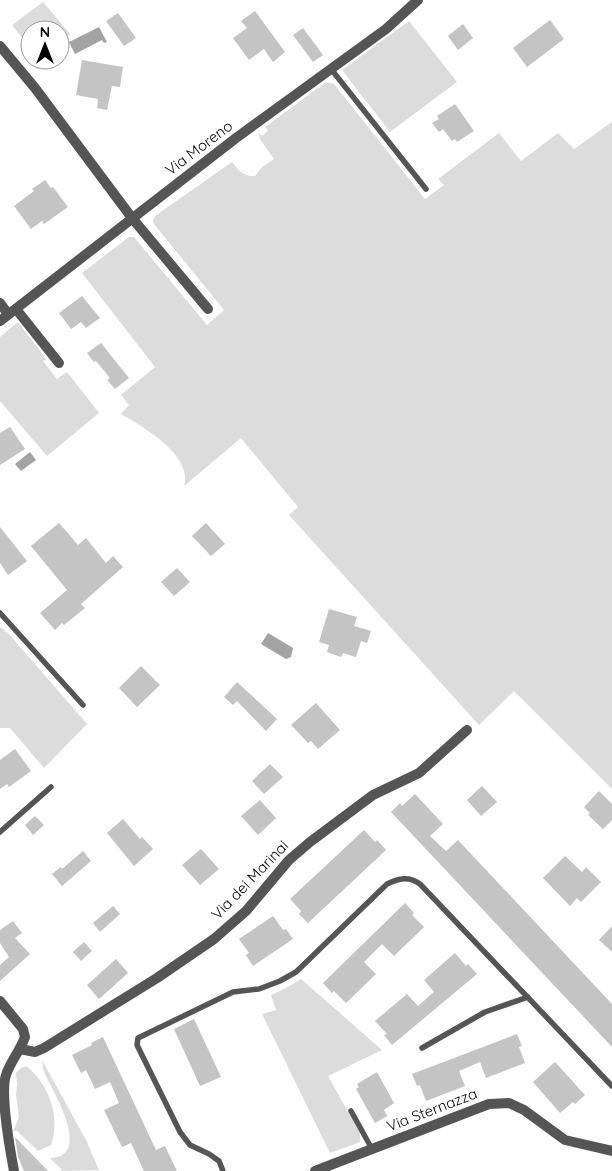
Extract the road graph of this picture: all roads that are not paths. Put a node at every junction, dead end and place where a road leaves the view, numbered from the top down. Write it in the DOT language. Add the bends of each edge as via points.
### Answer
graph roads {
  1 [pos="418,0"];
  2 [pos="0,46"];
  3 [pos="331,69"];
  4 [pos="426,189"];
  5 [pos="132,218"];
  6 [pos="0,303"];
  7 [pos="208,310"];
  8 [pos="8,314"];
  9 [pos="59,363"];
  10 [pos="0,614"];
  11 [pos="84,705"];
  12 [pos="467,730"];
  13 [pos="51,787"];
  14 [pos="0,832"];
  15 [pos="528,997"];
  16 [pos="0,1001"];
  17 [pos="422,1048"];
  18 [pos="20,1049"];
  19 [pos="612,1086"];
  20 [pos="351,1111"];
  21 [pos="372,1149"];
  22 [pos="612,1151"];
  23 [pos="14,1171"];
  24 [pos="223,1171"];
  25 [pos="315,1171"];
  1 -- 3 [label="street, Via Moreno" via="386,29"];
  2 -- 5 [label="street"];
  3 -- 4 [label="lane"];
  3 -- 5 [label="street, Via Moreno"];
  5 -- 7 [label="street"];
  5 -- 8 [label="street, Via Moreno"];
  6 -- 8 [label="street"];
  8 -- 9 [label="street"];
  10 -- 11 [label="lane"];
  12 -- 18 [label="street, Via dei Marinai" via="419,773 373,795 310,842 289,860 246,911 214,939 44,1048 35,1052"];
  13 -- 14 [label="lane"];
  15 -- 17 [label="lane" via="485,1012"];
  15 -- 19 [label="lane"];
  15 -- 24 [label="lane" via="414,879 405,878 387,884 296,972 259,989 233,992 138,1038 137,1045 180,1132 190,1145 219,1161"];
  16 -- 18 [label="street" via="23,1029 25,1037"];
  18 -- 23 [label="street" via="3,1086"];
  20 -- 21 [label="lane"];
  21 -- 22 [label="street, Via Sternazza" via="489,1104 508,1103 524,1110 565,1140"];
  21 -- 25 [label="street, Via Sternazza"];
}
